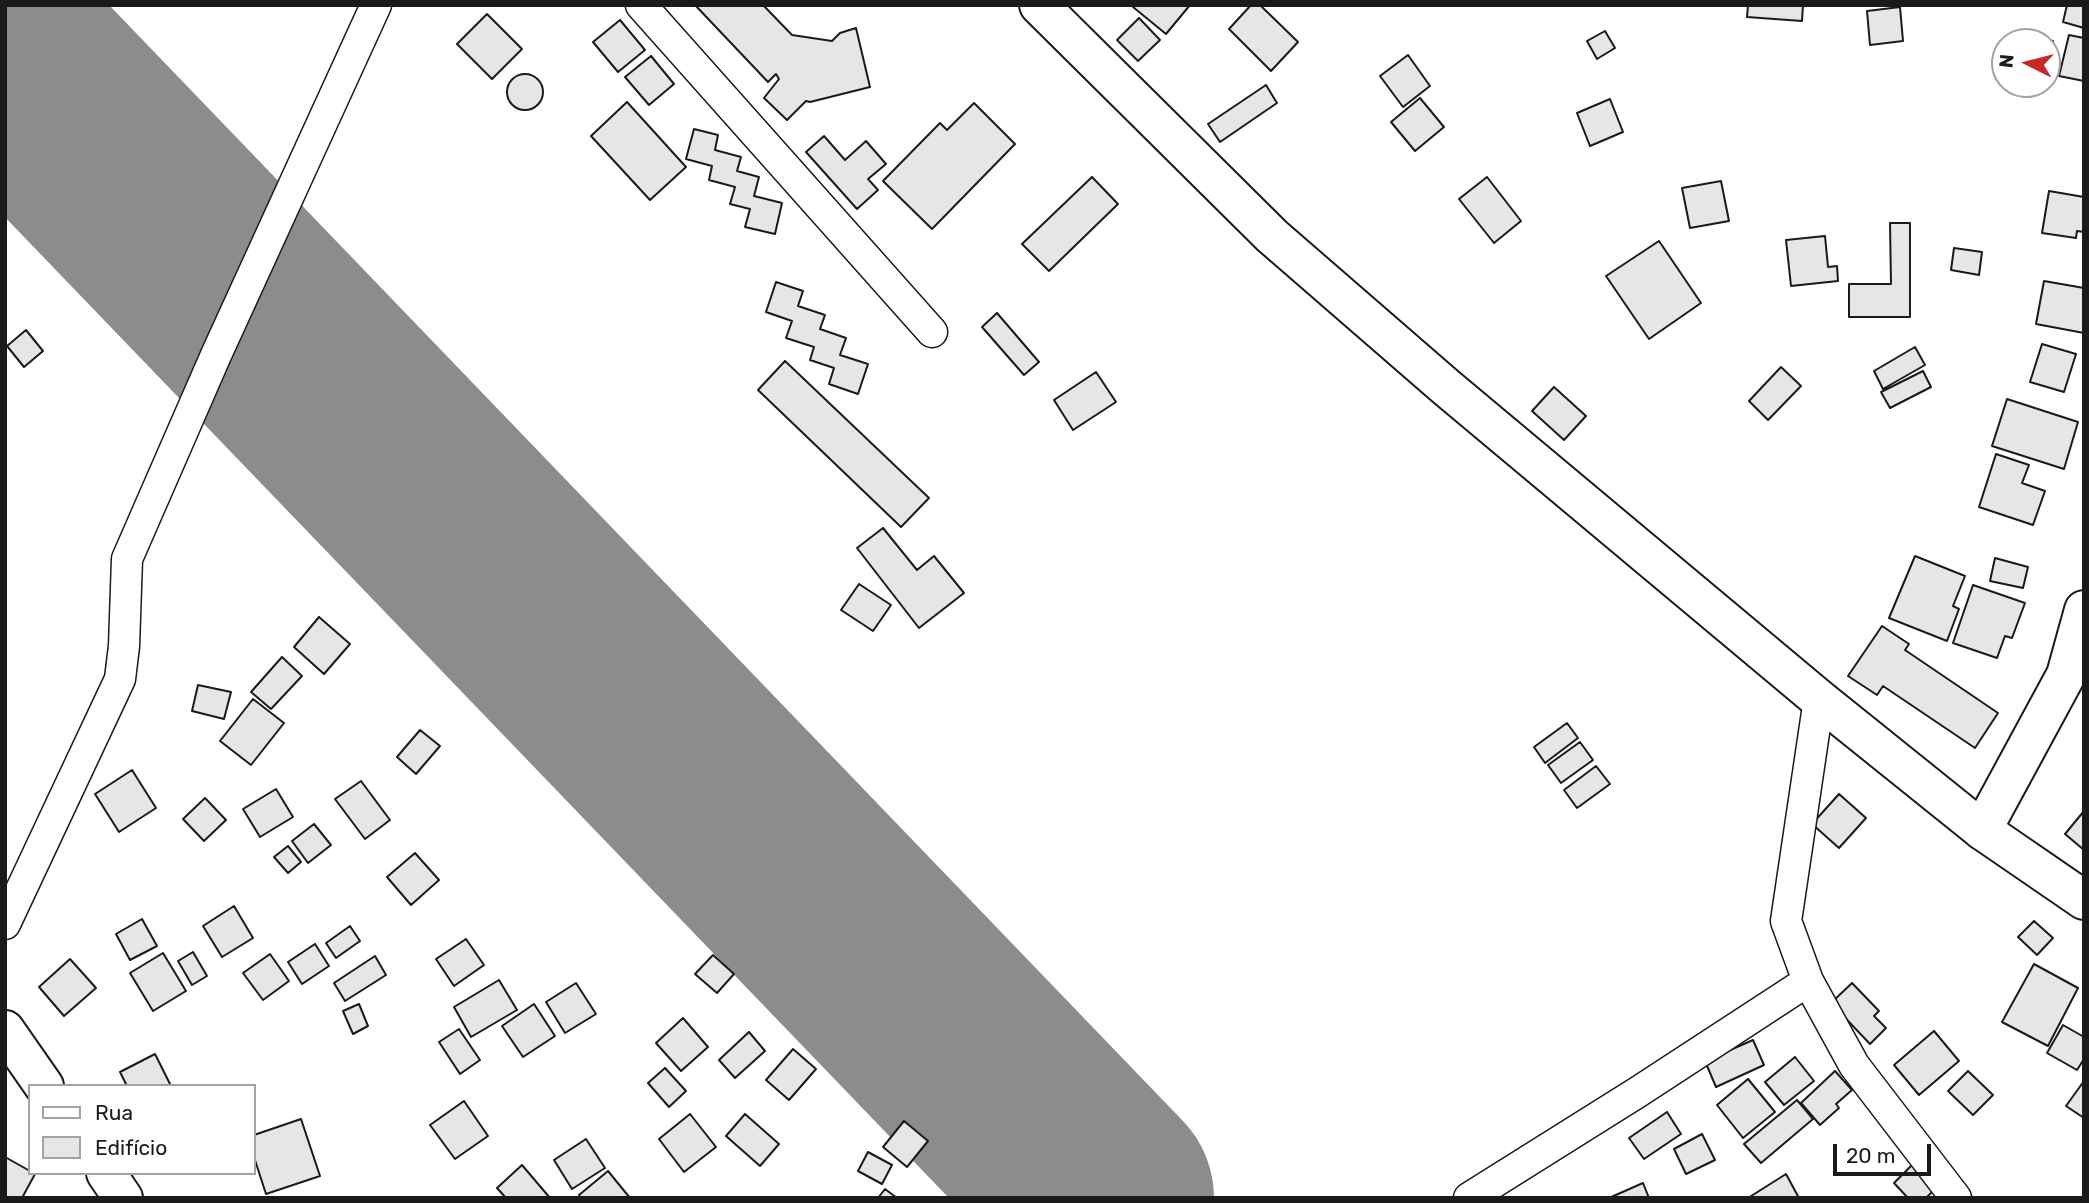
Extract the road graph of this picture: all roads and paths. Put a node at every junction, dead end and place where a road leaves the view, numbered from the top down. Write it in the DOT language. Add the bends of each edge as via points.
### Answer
graph roads {
  1 [pos="376,5"];
  2 [pos="641,5"];
  3 [pos="1039,5"];
  4 [pos="932,332"];
  5 [pos="2084,610"];
  6 [pos="1819,699"];
  7 [pos="1982,830"];
  8 [pos="2084,900"];
  9 [pos="5,924"];
  10 [pos="1808,981"];
  11 [pos="5,1030"];
  12 [pos="43,1084"];
  13 [pos="107,1175"];
  14 [pos="123,1198"];
  15 [pos="1469,1198"];
  16 [pos="1956,1198"];
  1 -- 9 [label="street" via="127,559 120,679"];
  2 -- 4 [label="street"];
  3 -- 6 [label="main road" via="1272,236"];
  5 -- 7 [label="main road" via="2066,675"];
  6 -- 7 [label="main road"];
  6 -- 10 [label="street" via="1786,921"];
  7 -- 8 [label="main road"];
  10 -- 15 [label="street"];
  10 -- 16 [label="street" via="1854,1065"];
  11 -- 12 [label="main road"];
  13 -- 14 [label="main road"];
}
